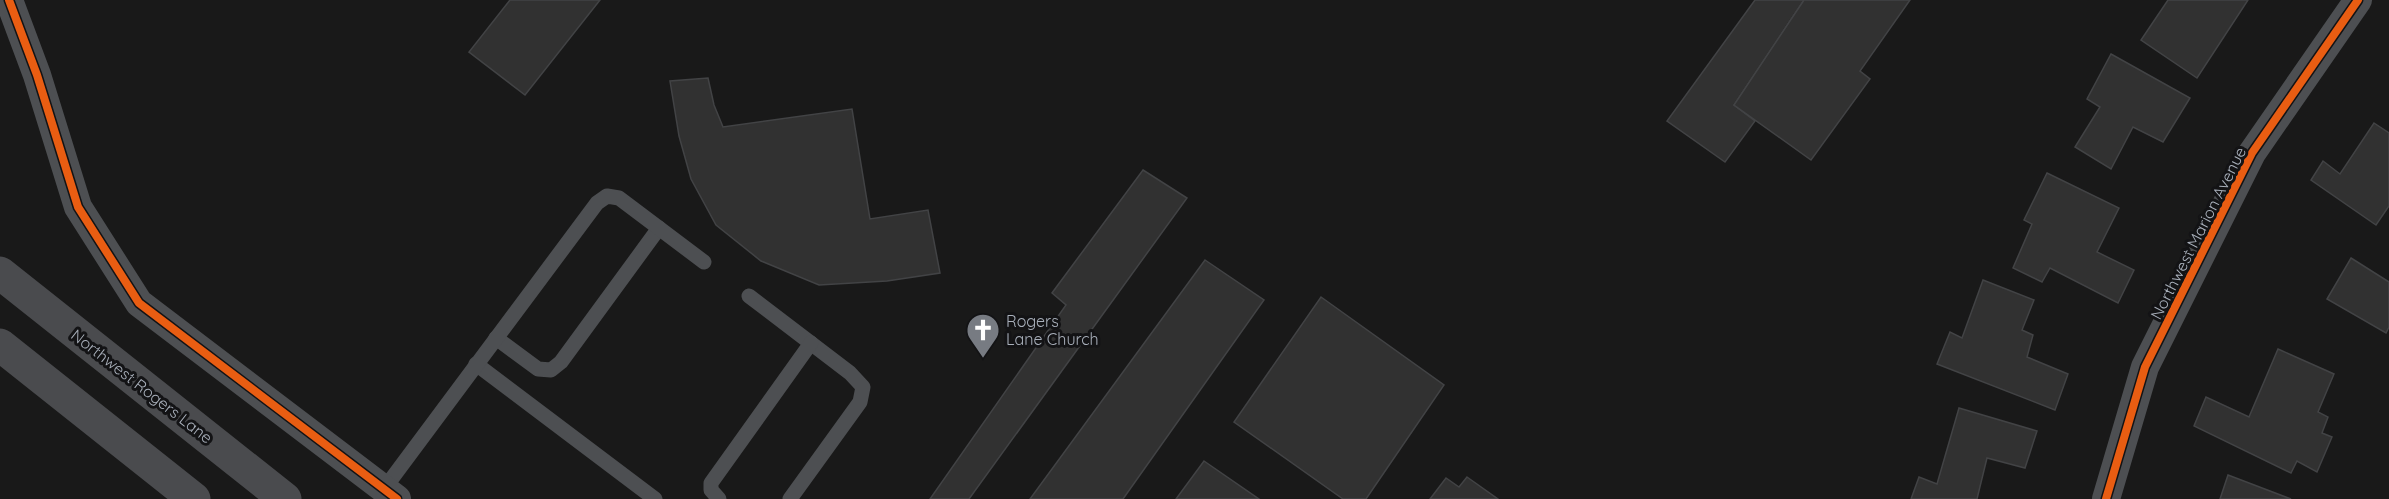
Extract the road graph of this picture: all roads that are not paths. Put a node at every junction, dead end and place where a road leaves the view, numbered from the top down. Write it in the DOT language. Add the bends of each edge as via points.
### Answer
graph roads {
  1 [pos="9,0"];
  2 [pos="2358,0"];
  3 [pos="658,228"];
  4 [pos="704,262"];
  5 [pos="0,273"];
  6 [pos="749,297"];
  7 [pos="496,338"];
  8 [pos="811,343"];
  9 [pos="0,345"];
  10 [pos="476,364"];
  11 [pos="391,494"];
  12 [pos="194,499"];
  13 [pos="285,499"];
  14 [pos="655,499"];
  15 [pos="719,499"];
  16 [pos="790,499"];
  17 [pos="2106,499"];
  1 -- 11 [label="street" via="78,207 139,303"];
  2 -- 17 [label="street, Northwest Marion Avenue" via="2252,153 2145,367"];
  3 -- 4 [label="lane"];
  3 -- 7 [label="lane" via="619,198 607,196 597,202"];
  3 -- 7 [label="lane" via="561,362 551,370 538,369"];
  5 -- 13 [label="highway, Northwest Rogers Lane"];
  6 -- 8 [label="lane"];
  7 -- 10 [label="lane"];
  8 -- 15 [label="lane" via="711,483 711,490"];
  8 -- 16 [label="lane" via="863,387 860,402"];
  9 -- 12 [label="highway"];
  10 -- 11 [label="lane"];
  10 -- 14 [label="lane"];
}
